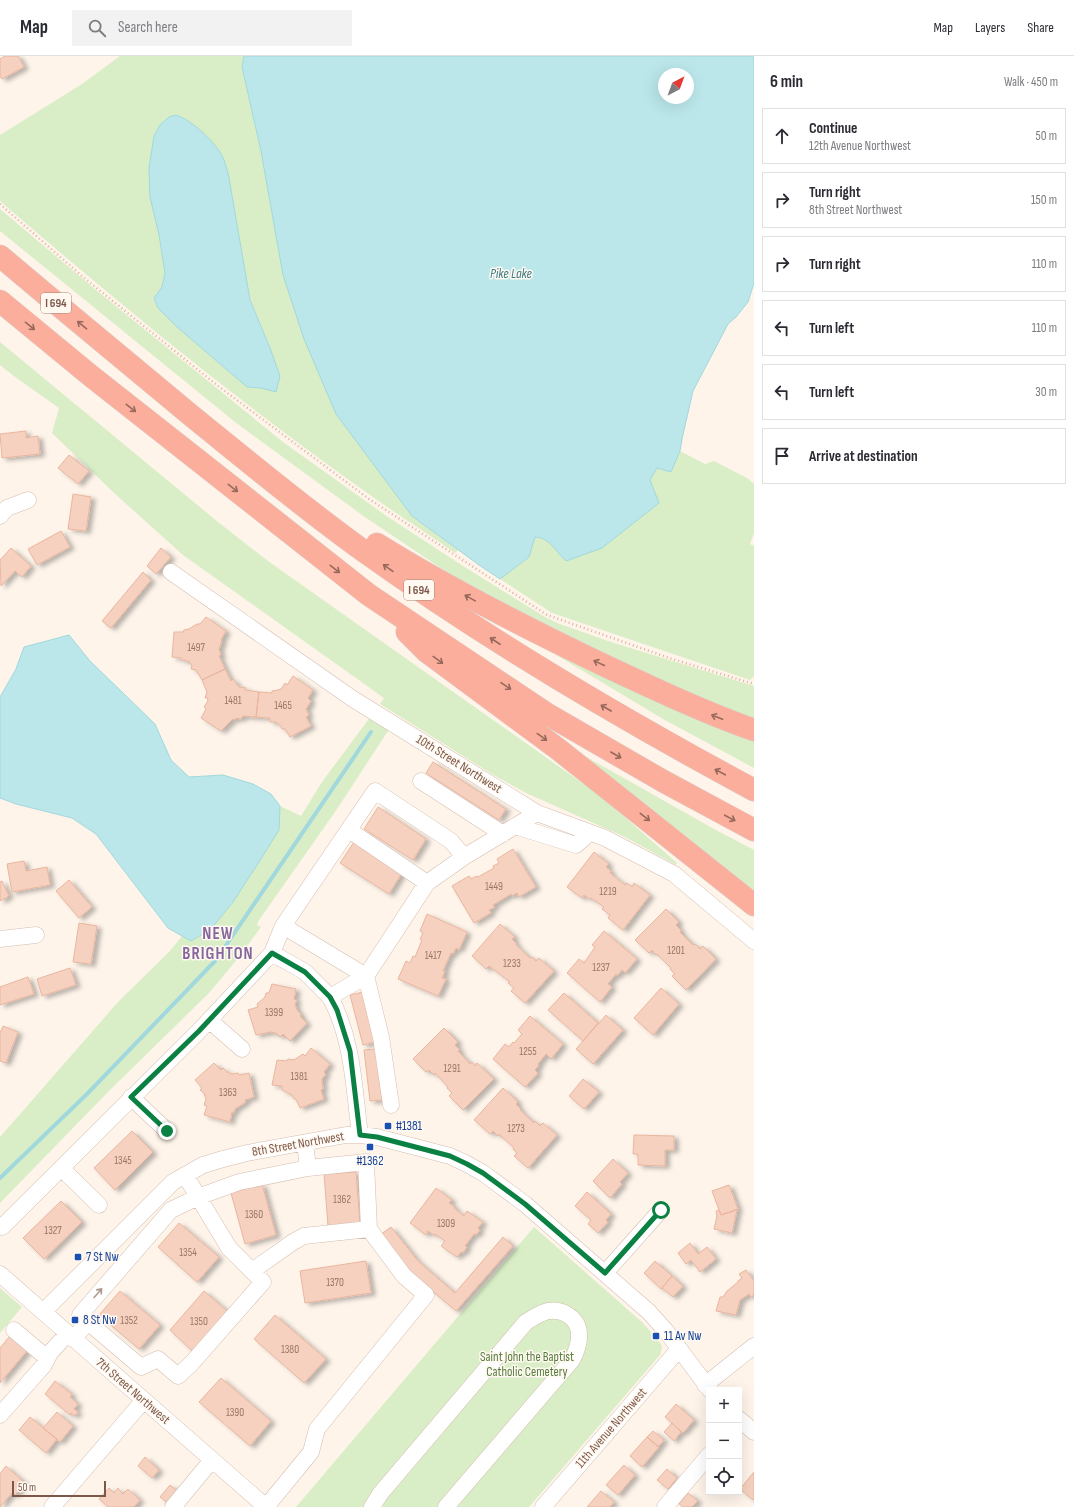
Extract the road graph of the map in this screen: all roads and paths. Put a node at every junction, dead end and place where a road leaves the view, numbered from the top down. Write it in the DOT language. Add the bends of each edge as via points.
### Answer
graph roads {
  1 [pos="0,204"];
  2 [pos="0,256"];
  3 [pos="0,301"];
  4 [pos="112,350"];
  5 [pos="28,500"];
  6 [pos="0,516"];
  7 [pos="171,572"];
  8 [pos="368,595"];
  9 [pos="754,684"];
  10 [pos="754,730"];
  11 [pos="421,781"];
  12 [pos="754,790"];
  13 [pos="537,813"];
  14 [pos="349,830"];
  15 [pos="509,830"];
  16 [pos="754,830"];
  17 [pos="586,831"];
  18 [pos="464,857"];
  19 [pos="427,883"];
  20 [pos="754,905"];
  21 [pos="283,926"];
  22 [pos="36,935"];
  23 [pos="0,939"];
  24 [pos="754,941"];
  25 [pos="272,953"];
  26 [pos="366,976"];
  27 [pos="330,997"];
  28 [pos="209,1020"];
  29 [pos="242,1049"];
  30 [pos="131,1097"];
  31 [pos="391,1105"];
  32 [pos="167,1131"];
  33 [pos="360,1135"];
  34 [pos="305,1143"];
  35 [pos="61,1168"];
  36 [pos="308,1168"];
  37 [pos="185,1175"];
  38 [pos="198,1197"];
  39 [pos="99,1205"];
  40 [pos="661,1210"];
  41 [pos="2,1227"];
  42 [pos="369,1229"];
  43 [pos="252,1271"];
  44 [pos="605,1273"];
  45 [pos="0,1274"];
  46 [pos="43,1312"];
  47 [pos="88,1322"];
  48 [pos="14,1330"];
  49 [pos="70,1336"];
  50 [pos="754,1346"];
  51 [pos="679,1349"];
  52 [pos="47,1358"];
  53 [pos="708,1387"];
  54 [pos="144,1400"];
  55 [pos="2,1410"];
  56 [pos="742,1422"];
  57 [pos="754,1432"];
  58 [pos="706,1459"];
  59 [pos="212,1460"];
  60 [pos="52,1507"];
  61 [pos="173,1507"];
  62 [pos="266,1507"];
  63 [pos="372,1507"];
  64 [pos="446,1507"];
  65 [pos="543,1507"];
  66 [pos="665,1507"];
  1 -- 9 [label="path" via="83,277 218,386 369,498 547,615 672,659"];
  4 -- 2 [label="highway, I 694, one-way"];
  3 -- 8 [label="highway, I 694, one-way"];
  10 -- 4 [label="highway, one-way" via="709,714 586,656 486,607 403,560 333,514"];
  12 -- 4 [label="highway, I 694, one-way" via="678,750 564,683 390,570 258,471"];
  5 -- 6 [label="street" via="7,508"];
  7 -- 13 [label="street, 10th Street Northwest" via="353,699"];
  8 -- 16 [label="highway, I 694, one-way" via="547,714"];
  8 -- 20 [label="highway, one-way" via="428,652 558,749"];
  11 -- 15 [label="street"];
  13 -- 15 [label="street"];
  13 -- 17 [label="street, 10th Street Northwest"];
  14 -- 18 [label="street" via="375,791 451,841"];
  14 -- 19 [label="street"];
  14 -- 21 [label="street"];
  15 -- 17 [label="street" via="576,845 584,838"];
  15 -- 18 [label="street"];
  17 -- 24 [label="street, 10th Street Northwest" via="605,838 674,874"];
  18 -- 19 [label="street"];
  19 -- 26 [label="street"];
  21 -- 25 [label="street"];
  21 -- 26 [label="street"];
  22 -- 23 [label="street"];
  25 -- 27 [label="street" via="305,972"];
  25 -- 28 [label="street"];
  26 -- 27 [label="street"];
  26 -- 31 [label="street" via="381,1037"];
  27 -- 33 [label="street" via="337,1010 350,1051"];
  28 -- 29 [label="street"];
  28 -- 30 [label="street"];
  30 -- 32 [label="street"];
  30 -- 35 [label="street"];
  33 -- 34 [label="street, 8th Street Northwest" via="346,1135"];
  33 -- 44 [label="street, 8th Street Northwest" via="382,1138 450,1156 483,1173 525,1204"];
  34 -- 36 [label="street"];
  34 -- 37 [label="street, 8th Street Northwest" via="223,1159 203,1165"];
  35 -- 39 [label="street"];
  35 -- 41 [label="street"];
  36 -- 38 [label="street" via="238,1182"];
  36 -- 42 [label="street" via="366,1162"];
  37 -- 38 [label="street"];
  37 -- 46 [label="street, 8th Street Northwest" via="173,1182"];
  38 -- 43 [label="street" via="229,1248"];
  47 -- 38 [label="street, one-way" via="80,1315 171,1210"];
  40 -- 44 [label="street"];
  42 -- 43 [label="street" via="304,1236"];
  42 -- 62 [label="street" via="404,1276 426,1295 317,1429 311,1452"];
  43 -- 47 [label="street" via="264,1282 178,1376 158,1359 142,1367"];
  44 -- 51 [label="street, 8th Street Northwest" via="648,1312"];
  45 -- 46 [label="street, 7th Street Northwest"];
  46 -- 49 [label="street, 7th Street Northwest"];
  47 -- 49 [label="street"];
  48 -- 52 [label="street"];
  49 -- 52 [label="street"];
  49 -- 54 [label="street, 7th Street Northwest"];
  50 -- 53 [label="street"];
  51 -- 53 [label="street, 8th Street Northwest"];
  51 -- 65 [label="street, 11th Avenue Northwest"];
  52 -- 55 [label="street" via="44,1365"];
  54 -- 59 [label="street, 7th Street Northwest"];
  54 -- 60 [label="street"];
  56 -- 57 [label="street"];
  58 -- 66 [label="street"];
  59 -- 61 [label="street"];
  59 -- 62 [label="street, 7th Street Northwest"];
  63 -- 64 [label="street" via="380,1494 526,1322 550,1310 569,1315 579,1328 578,1348 572,1360"];
}
